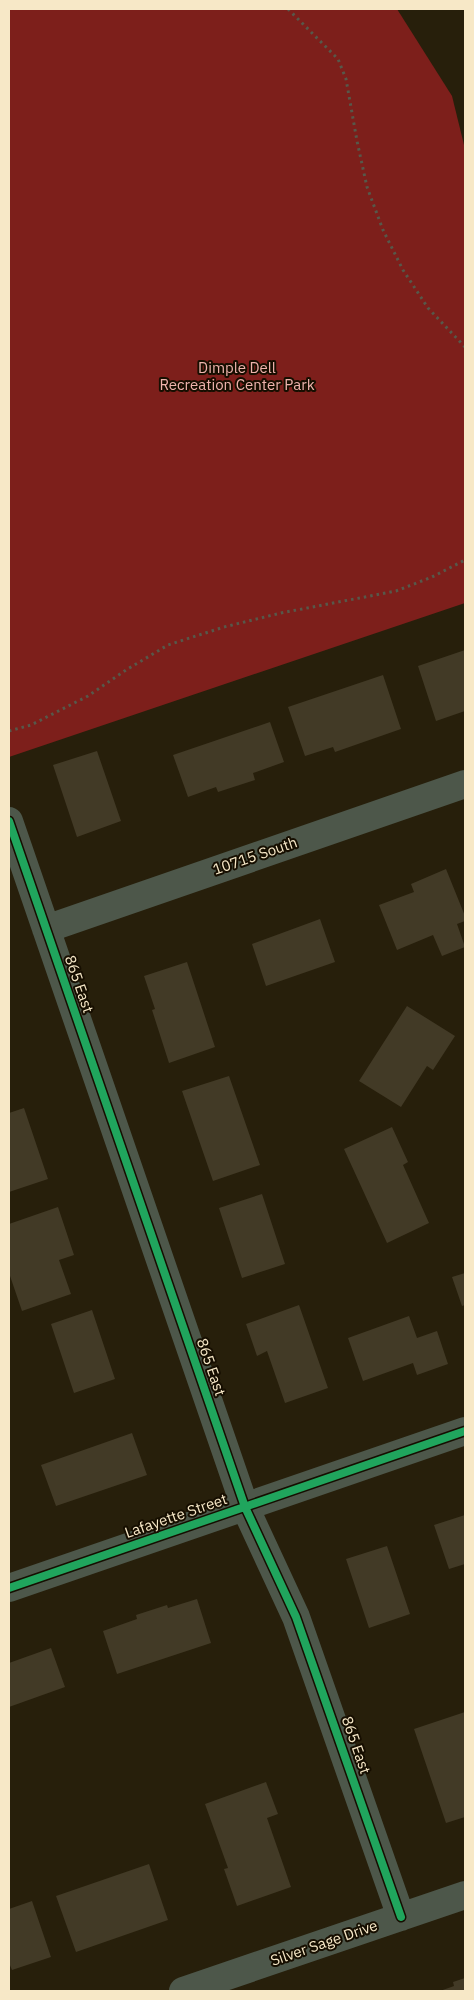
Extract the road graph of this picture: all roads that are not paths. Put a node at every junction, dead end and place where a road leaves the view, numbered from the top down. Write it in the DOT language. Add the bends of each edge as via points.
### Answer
graph roads {
  1 [pos="465,784"];
  2 [pos="9,821"];
  3 [pos="46,929"];
  4 [pos="465,1431"];
  5 [pos="245,1507"];
  6 [pos="9,1588"];
  7 [pos="465,1894"];
  8 [pos="401,1917"];
  9 [pos="184,1991"];
  1 -- 3 [label="street, 10715 South"];
  2 -- 3 [label="street, 865 East"];
  3 -- 5 [label="street, 865 East"];
  4 -- 5 [label="street, Lafayette Street"];
  5 -- 6 [label="street, Lafayette Street"];
  5 -- 8 [label="street, 865 East" via="296,1617"];
  7 -- 8 [label="street, Silver Sage Drive"];
  8 -- 9 [label="street, Silver Sage Drive"];
}
